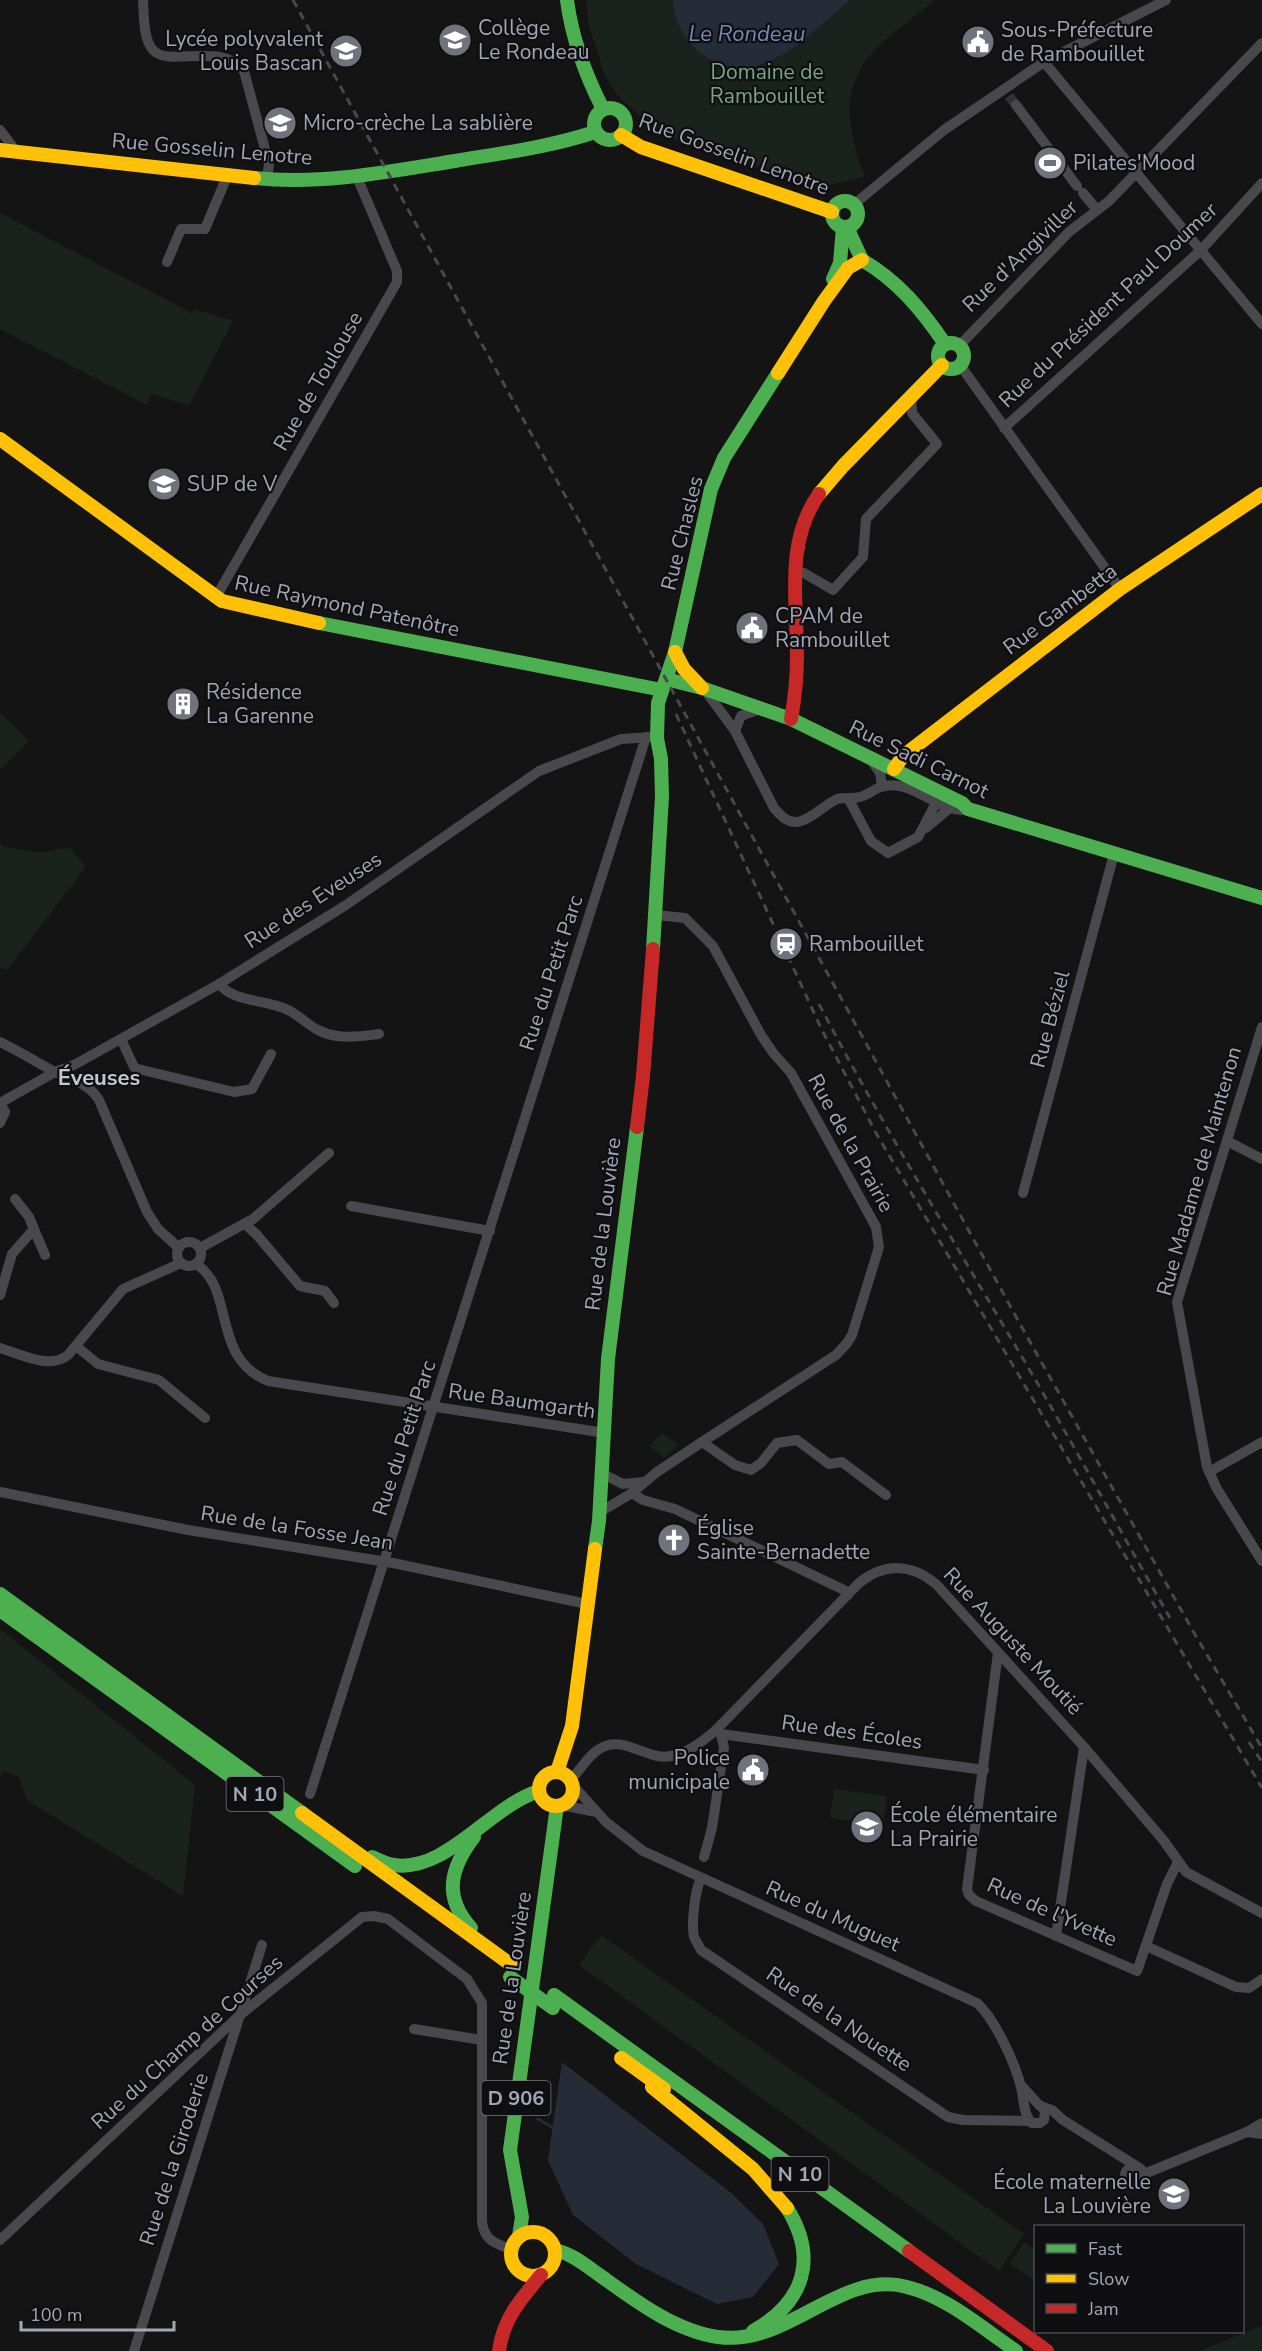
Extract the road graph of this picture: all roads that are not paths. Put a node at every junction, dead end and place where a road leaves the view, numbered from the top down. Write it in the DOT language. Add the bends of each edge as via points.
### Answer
graph roads {
  1 [pos="143,0"];
  2 [pos="567,0"];
  3 [pos="1166,0"];
  4 [pos="1262,43"];
  5 [pos="1044,62"];
  6 [pos="1010,97"];
  7 [pos="603,109"];
  8 [pos="0,130"];
  9 [pos="595,132"];
  10 [pos="621,135"];
  11 [pos="0,150"];
  12 [pos="16,151"];
  13 [pos="228,174"];
  14 [pos="1136,174"];
  15 [pos="357,177"];
  16 [pos="267,178"];
  17 [pos="1262,183"];
  18 [pos="856,203"];
  19 [pos="1097,210"];
  20 [pos="832,212"];
  21 [pos="845,227"];
  22 [pos="1201,250"];
  23 [pos="862,260"];
  24 [pos="167,262"];
  25 [pos="824,301"];
  26 [pos="1262,324"];
  27 [pos="952,345"];
  28 [pos="942,365"];
  29 [pos="960,365"];
  30 [pos="911,397"];
  31 [pos="1004,428"];
  32 [pos="0,439"];
  33 [pos="1262,494"];
  34 [pos="796,572"];
  35 [pos="1120,589"];
  36 [pos="216,597"];
  37 [pos="675,652"];
  38 [pos="664,685"];
  39 [pos="702,688"];
  40 [pos="762,708"];
  41 [pos="790,719"];
  42 [pos="735,731"];
  43 [pos="650,741"];
  44 [pos="642,749"];
  45 [pos="871,760"];
  46 [pos="898,776"];
  47 [pos="882,786"];
  48 [pos="919,794"];
  49 [pos="848,798"];
  50 [pos="939,798"];
  51 [pos="951,807"];
  52 [pos="968,809"];
  53 [pos="926,826"];
  54 [pos="1114,854"];
  55 [pos="1262,898"];
  56 [pos="656,915"];
  57 [pos="219,984"];
  58 [pos="1262,1027"];
  59 [pos="379,1034"];
  60 [pos="121,1039"];
  61 [pos="0,1042"];
  62 [pos="271,1054"];
  63 [pos="55,1072"];
  64 [pos="0,1103"];
  65 [pos="0,1123"];
  66 [pos="1227,1141"];
  67 [pos="329,1153"];
  68 [pos="1262,1159"];
  69 [pos="1023,1193"];
  70 [pos="15,1199"];
  71 [pos="351,1206"];
  72 [pos="245,1224"];
  73 [pos="34,1229"];
  74 [pos="490,1231"];
  75 [pos="179,1248"];
  76 [pos="200,1248"];
  77 [pos="45,1255"];
  78 [pos="181,1263"];
  79 [pos="196,1264"];
  80 [pos="0,1295"];
  81 [pos="334,1303"];
  82 [pos="76,1346"];
  83 [pos="0,1348"];
  84 [pos="434,1408"];
  85 [pos="205,1418"];
  86 [pos="605,1433"];
  87 [pos="702,1442"];
  88 [pos="1262,1442"];
  89 [pos="1209,1472"];
  90 [pos="603,1474"];
  91 [pos="645,1482"];
  92 [pos="0,1492"];
  93 [pos="632,1493"];
  94 [pos="886,1495"];
  95 [pos="600,1512"];
  96 [pos="384,1561"];
  97 [pos="1262,1561"];
  98 [pos="0,1594"];
  99 [pos="848,1595"];
  100 [pos="587,1604"];
  101 [pos="0,1610"];
  102 [pos="998,1653"];
  103 [pos="718,1732"];
  104 [pos="1084,1747"];
  105 [pos="984,1770"];
  106 [pos="557,1772"];
  107 [pos="571,1782"];
  108 [pos="539,1791"];
  109 [pos="310,1794"];
  110 [pos="560,1806"];
  111 [pos="596,1812"];
  112 [pos="490,1819"];
  113 [pos="338,1837"];
  114 [pos="704,1857"];
  115 [pos="1178,1862"];
  116 [pos="701,1878"];
  117 [pos="1262,1913"];
  118 [pos="1056,1936"];
  119 [pos="262,1945"];
  120 [pos="1146,1946"];
  121 [pos="489,1949"];
  122 [pos="512,1971"];
  123 [pos="1262,1979"];
  124 [pos="554,2002"];
  125 [pos="240,2015"];
  126 [pos="414,2029"];
  127 [pos="482,2040"];
  128 [pos="642,2074"];
  129 [pos="1021,2085"];
  130 [pos="1040,2106"];
  131 [pos="1028,2117"];
  132 [pos="1044,2120"];
  133 [pos="1063,2120"];
  134 [pos="1262,2123"];
  135 [pos="1247,2132"];
  136 [pos="1262,2134"];
  137 [pos="519,2190"];
  138 [pos="542,2234"];
  139 [pos="519,2236"];
  140 [pos="0,2240"];
  141 [pos="511,2250"];
  142 [pos="555,2250"];
  143 [pos="517,2270"];
  144 [pos="546,2271"];
  145 [pos="594,2271"];
  146 [pos="511,2311"];
  147 [pos="741,2337"];
  148 [pos="134,2351"];
  149 [pos="499,2351"];
  150 [pos="1016,2351"];
  151 [pos="1030,2351"];
  152 [pos="1047,2351"];
  1 -- 16 [label="street" via="153,51 231,59 244,71 269,164"];
  2 -- 7 [label="main road" via="575,46"];
  3 -- 5 [label="street"];
  4 -- 14 [label="street, Rue d'Angiviller"];
  5 -- 6 [label="street"];
  5 -- 14 [label="street"];
  6 -- 18 [label="street" via="944,130"];
  6 -- 19 [label="street"];
  7 -- 9 [label="main road" via="595,116"];
  7 -- 10 [label="main road" via="614,108 623,114 626,124"];
  8 -- 12 [label="street"];
  9 -- 10 [label="main road" via="608,140"];
  9 -- 15 [label="main road, Rue Gosselin Lenotre"];
  10 -- 20 [label="main road, Rue Gosselin Lenotre" via="641,147"];
  11 -- 12 [label="main road, Rue Gosselin Lenotre"];
  12 -- 13 [label="main road, Rue Gosselin Lenotre"];
  13 -- 16 [label="main road, Rue Gosselin Lenotre"];
  13 -- 24 [label="street" via="205,229 181,229"];
  14 -- 19 [label="street, Rue d'Angiviller"];
  14 -- 22 [label="street"];
  15 -- 16 [label="main road, Rue Gosselin Lenotre"];
  15 -- 36 [label="street, Rue de Toulouse" via="397,271 397,282"];
  17 -- 22 [label="street, Rue du Président Paul Doumer"];
  18 -- 20 [label="main road" via="839,202"];
  18 -- 21 [label="main road" via="857,218"];
  19 -- 27 [label="street, Rue d'Angiviller"];
  20 -- 21 [label="main road" via="833,220"];
  21 -- 23 [label="main road"];
  21 -- 25 [label="main road" via="840,263"];
  22 -- 26 [label="street"];
  22 -- 31 [label="street, Rue du Président Paul Doumer"];
  23 -- 25 [label="main road" via="848,268"];
  23 -- 27 [label="main road" via="899,284"];
  25 -- 37 [label="main road, Rue Chasles" via="716,475"];
  27 -- 28 [label="main road" via="938,354"];
  27 -- 29 [label="main road" via="963,357"];
  28 -- 29 [label="main road" via="949,369"];
  28 -- 30 [label="main road"];
  29 -- 31 [label="street"];
  30 -- 34 [label="main road" via="820,492 802,526"];
  30 -- 34 [label="street" via="912,412 937,444 866,519 863,558 833,590"];
  31 -- 35 [label="street"];
  32 -- 36 [label="main road, Rue Raymond Patenôtre"];
  33 -- 35 [label="main road, Rue Gambetta"];
  34 -- 41 [label="main road" via="795,701"];
  35 -- 46 [label="main road, Rue Gambetta" via="903,756"];
  36 -- 38 [label="main road, Rue Raymond Patenôtre" via="235,606 331,626"];
  37 -- 38 [label="main road, Rue Chasles"];
  37 -- 39 [label="main road"];
  38 -- 39 [label="main road, Rue Sadi Carnot"];
  38 -- 43 [label="main road, Rue de la Louvière"];
  39 -- 40 [label="main road, Rue Sadi Carnot"];
  39 -- 42 [label="street"];
  40 -- 41 [label="main road, Rue Sadi Carnot"];
  40 -- 42 [label="street" via="741,716"];
  41 -- 45 [label="main road, Rue Sadi Carnot"];
  42 -- 49 [label="street" via="781,817 798,822"];
  43 -- 44 [label="street"];
  43 -- 44 [label="street, Rue du Petit Parc"];
  43 -- 56 [label="main road, Rue de la Louvière" via="662,797"];
  43 -- 57 [label="street, Rue des Eveuses" via="621,739 539,771 346,905"];
  44 -- 74 [label="street, Rue du Petit Parc"];
  45 -- 46 [label="main road, Rue Sadi Carnot"];
  45 -- 47 [label="street" via="880,773"];
  46 -- 47 [label="street"];
  46 -- 48 [label="street"];
  46 -- 50 [label="main road, Rue Sadi Carnot"];
  47 -- 49 [label="street" via="862,797"];
  48 -- 50 [label="street"];
  48 -- 53 [label="street"];
  49 -- 53 [label="street" via="871,841 888,854 913,842"];
  50 -- 51 [label="street"];
  50 -- 52 [label="main road, Rue Sadi Carnot" via="962,803"];
  50 -- 53 [label="street"];
  51 -- 52 [label="street"];
  51 -- 53 [label="street"];
  52 -- 54 [label="main road, Rue Sadi Carnot"];
  54 -- 55 [label="main road, Rue Sadi Carnot"];
  54 -- 69 [label="street, Rue Béziel"];
  56 -- 86 [label="main road, Rue de la Louvière" via="643,1076 608,1359"];
  56 -- 87 [label="street, Rue de la Prairie" via="685,918 713,946 761,1035 791,1073 849,1178 876,1227 879,1247 848,1343 836,1355"];
  57 -- 59 [label="street" via="226,992 288,1010 316,1030 336,1036"];
  57 -- 60 [label="street, Rue des Eveuses"];
  58 -- 66 [label="street, Rue Madame de Maintenon"];
  60 -- 62 [label="street" via="138,1069 234,1092 252,1089"];
  60 -- 63 [label="street, Rue des Eveuses"];
  61 -- 63 [label="street"];
  63 -- 64 [label="street, Rue des Eveuses"];
  63 -- 75 [label="street" via="95,1094 147,1213"];
  64 -- 65 [label="street" via="5,1112"];
  66 -- 68 [label="street"];
  66 -- 89 [label="street, Rue Madame de Maintenon" via="1177,1302"];
  67 -- 72 [label="street"];
  70 -- 73 [label="street"];
  71 -- 74 [label="street"];
  72 -- 76 [label="street"];
  72 -- 81 [label="street" via="300,1286 325,1291"];
  73 -- 77 [label="street"];
  73 -- 80 [label="street" via="12,1254"];
  74 -- 84 [label="street, Rue du Petit Parc"];
  75 -- 76 [label="street" via="191,1242"];
  75 -- 78 [label="street" via="177,1256"];
  76 -- 79 [label="street" via="201,1258"];
  78 -- 79 [label="street"];
  78 -- 82 [label="street" via="123,1289"];
  79 -- 84 [label="street, Rue Baumgarth" via="213,1283 235,1353 261,1378"];
  82 -- 83 [label="street" via="64,1359 53,1362"];
  82 -- 85 [label="street" via="98,1364 159,1380"];
  84 -- 86 [label="street, Rue Baumgarth"];
  84 -- 96 [label="street, Rue du Petit Parc"];
  86 -- 90 [label="main road, Rue de la Louvière"];
  87 -- 91 [label="street, Rue de la Prairie"];
  87 -- 94 [label="street" via="735,1465 750,1470 777,1443 797,1440 829,1464 842,1462"];
  88 -- 89 [label="street"];
  89 -- 97 [label="street, Rue Madame de Maintenon"];
  90 -- 91 [label="street" via="623,1484"];
  90 -- 95 [label="main road, Rue de la Louvière"];
  91 -- 93 [label="street, Rue de la Prairie"];
  92 -- 96 [label="street, Rue de la Fosse Jean" via="188,1530"];
  93 -- 95 [label="street, Rue de la Prairie"];
  93 -- 99 [label="street" via="675,1509"];
  95 -- 100 [label="main road, Rue de la Louvière"];
  96 -- 100 [label="street, Rue de la Fosse Jean"];
  96 -- 109 [label="street, Rue du Petit Parc"];
  98 -- 113 [label="main road, N 10"];
  99 -- 102 [label="street, Rue Auguste Moutié" via="881,1570 902,1568 920,1572 936,1584"];
  99 -- 103 [label="street, Rue Auguste Moutié"];
  100 -- 106 [label="main road, Rue de la Louvière" via="572,1726"];
  101 -- 122 [label="main road, N 10"];
  102 -- 104 [label="street, Rue Auguste Moutié"];
  102 -- 105 [label="street, Rue de l'Yvette"];
  103 -- 105 [label="street, Rue des Écoles"];
  103 -- 107 [label="street, Rue Auguste Moutié" via="671,1756 659,1757 609,1744 594,1753"];
  103 -- 114 [label="street" via="724,1748"];
  104 -- 115 [label="street, Rue Auguste Moutié"];
  104 -- 118 [label="street"];
  105 -- 118 [label="street, Rue de l'Yvette" via="969,1895"];
  106 -- 107 [label="main road"];
  106 -- 108 [label="main road" via="543,1777"];
  107 -- 110 [label="main road" via="570,1798"];
  107 -- 111 [label="street, Rue du Muguet"];
  108 -- 110 [label="main road" via="543,1801"];
  108 -- 112 [label="main road" via="523,1796"];
  110 -- 111 [label="street"];
  110 -- 137 [label="main road, Rue de la Louvière / D 906" via="512,2131 510,2150"];
  111 -- 116 [label="street, Rue du Muguet" via="643,1851"];
  112 -- 113 [label="main road" via="439,1856 400,1867 380,1862"];
  112 -- 121 [label="main road" via="460,1856 452,1887 461,1918"];
  113 -- 121 [label="main road, N 10"];
  115 -- 117 [label="street, Rue Auguste Moutié" via="1192,1876"];
  115 -- 120 [label="street, Rue de l'Yvette"];
  116 -- 129 [label="street, Rue du Muguet" via="977,2003 997,2028"];
  116 -- 131 [label="street, Rue de la Nouette" via="694,1920 694,1936 701,1950 948,2117"];
  118 -- 120 [label="street, Rue de l'Yvette" via="1137,1971"];
  119 -- 125 [label="street, Rue de la Giroderie"];
  120 -- 123 [label="street" via="1236,1986 1249,1988"];
  121 -- 122 [label="main road, N 10"];
  122 -- 124 [label="main road, N 10, bridge"];
  124 -- 128 [label="main road, N 10"];
  124 -- 152 [label="main road, N 10"];
  125 -- 127 [label="street, Rue du Champ de Courses" via="362,1917 374,1916 388,1919 467,1979 482,2003"];
  125 -- 140 [label="street, Rue du Champ de Courses"];
  125 -- 148 [label="street, Rue de la Giroderie"];
  126 -- 127 [label="street"];
  127 -- 141 [label="street, Rue du Champ de Courses" via="482,2222 484,2234 492,2242"];
  128 -- 147 [label="main road" via="651,2086 772,2189 798,2226 805,2266 798,2290 781,2312"];
  128 -- 151 [label="main road, N 10"];
  129 -- 130 [label="street, Rue du Muguet"];
  129 -- 131 [label="street, Rue du Muguet"];
  130 -- 131 [label="street" via="1030,2107"];
  130 -- 132 [label="street" via="1045,2111"];
  130 -- 133 [label="street, Rue du Muguet"];
  131 -- 132 [label="street" via="1037,2124"];
  132 -- 133 [label="street"];
  133 -- 135 [label="street, Rue du Muguet" via="1136,2171"];
  134 -- 135 [label="street, Rue du Muguet"];
  135 -- 136 [label="street, Rue du Muguet"];
  137 -- 138 [label="main road, Rue de la Louvière / D 906"];
  137 -- 139 [label="main road, Rue de la Louvière / D 906"];
  138 -- 139 [label="main road" via="530,2232"];
  138 -- 142 [label="main road"];
  139 -- 141 [label="main road"];
  141 -- 143 [label="main road"];
  142 -- 144 [label="main road"];
  142 -- 145 [label="main road"];
  143 -- 144 [label="main road" via="528,2276"];
  143 -- 146 [label="main road" via="518,2286"];
  144 -- 145 [label="main road"];
  144 -- 146 [label="main road"];
  145 -- 147 [label="main road" via="676,2324 722,2338"];
  146 -- 149 [label="main road" via="503,2324"];
  147 -- 150 [label="main road" via="780,2329 871,2285 892,2284 935,2299"];
}
